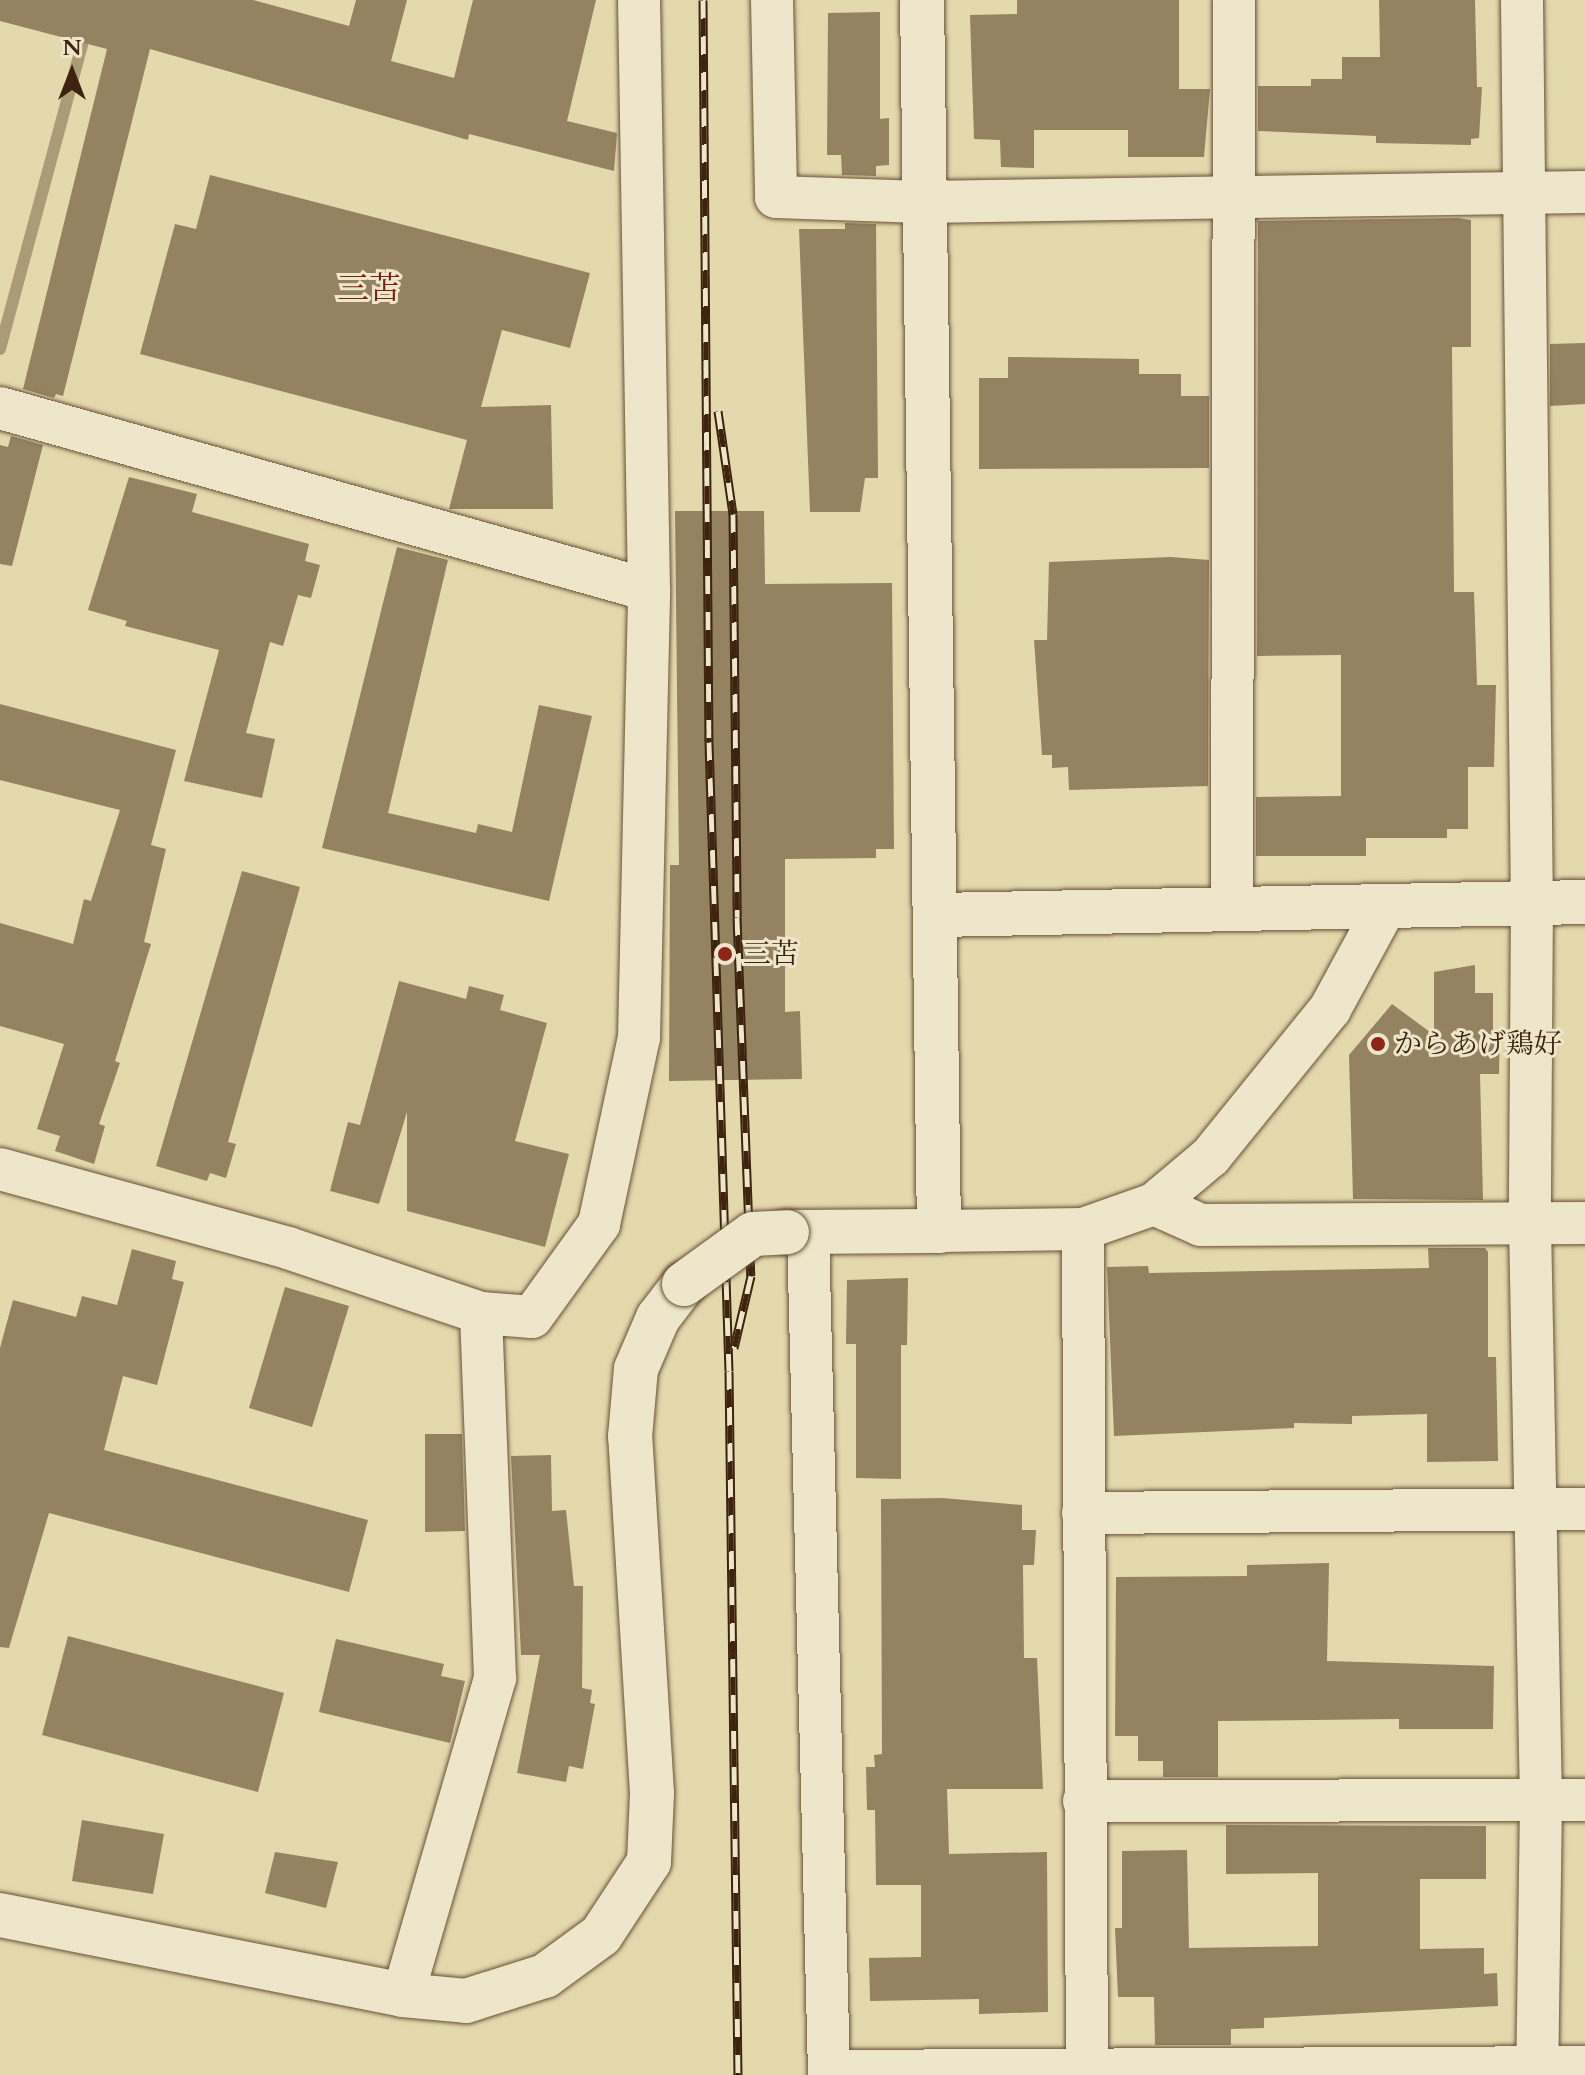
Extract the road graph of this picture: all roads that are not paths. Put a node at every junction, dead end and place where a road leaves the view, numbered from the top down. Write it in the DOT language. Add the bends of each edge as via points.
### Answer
graph roads {
  1 [pos="639,0"];
  2 [pos="772,0"];
  3 [pos="922,0"];
  4 [pos="1234,0"];
  5 [pos="1522,0"];
  6 [pos="1585,192"];
  7 [pos="1523,193"];
  8 [pos="1236,199"];
  9 [pos="922,202"];
  10 [pos="0,408"];
  11 [pos="649,590"];
  12 [pos="1585,902"];
  13 [pos="1532,903"];
  14 [pos="1386,906"];
  15 [pos="1232,909"];
  16 [pos="938,915"];
  17 [pos="0,1169"];
  18 [pos="1154,1204"];
  19 [pos="1585,1223"];
  20 [pos="1530,1224"];
  21 [pos="1083,1229"];
  22 [pos="939,1231"];
  23 [pos="797,1232"];
  24 [pos="481,1313"];
  25 [pos="1585,1509"];
  26 [pos="1536,1510"];
  27 [pos="1083,1513"];
  28 [pos="1585,1800"];
  29 [pos="1084,1801"];
  30 [pos="1541,1801"];
  31 [pos="0,1915"];
  32 [pos="403,1995"];
  33 [pos="1585,2067"];
  34 [pos="1537,2071"];
  35 [pos="829,2073"];
  36 [pos="1087,2073"];
  1 -- 11 [label="street"];
  2 -- 9 [label="street" via="776,197"];
  3 -- 9 [label="street"];
  4 -- 8 [label="street"];
  5 -- 7 [label="street"];
  6 -- 7 [label="street"];
  7 -- 8 [label="street"];
  7 -- 13 [label="street"];
  8 -- 9 [label="street"];
  8 -- 15 [label="street"];
  9 -- 16 [label="street"];
  10 -- 11 [label="street"];
  11 -- 24 [label="street" via="639,1038 599,1224 532,1317"];
  12 -- 13 [label="street"];
  13 -- 14 [label="street"];
  13 -- 20 [label="street"];
  14 -- 15 [label="street"];
  14 -- 18 [label="street" via="1330,1009 1211,1156"];
  15 -- 16 [label="street"];
  16 -- 22 [label="street"];
  17 -- 24 [label="street" via="288,1248"];
  18 -- 20 [label="street" via="1201,1225"];
  18 -- 21 [label="street"];
  19 -- 20 [label="street"];
  20 -- 26 [label="street"];
  21 -- 22 [label="street"];
  21 -- 27 [label="street"];
  22 -- 23 [label="street"];
  23 -- 32 [label="street, bridge" via="753,1234 684,1284 658,1318 636,1369 630,1437 652,1793 649,1862 601,1935 545,1976 466,2001"];
  23 -- 35 [label="street"];
  24 -- 32 [label="street" via="495,1678"];
  25 -- 26 [label="street"];
  26 -- 27 [label="street"];
  26 -- 30 [label="street"];
  27 -- 29 [label="street"];
  28 -- 30 [label="street"];
  29 -- 30 [label="street"];
  29 -- 36 [label="street"];
  30 -- 34 [label="street"];
  31 -- 32 [label="street"];
  33 -- 34 [label="street"];
  34 -- 36 [label="street"];
  35 -- 36 [label="street"];
}
